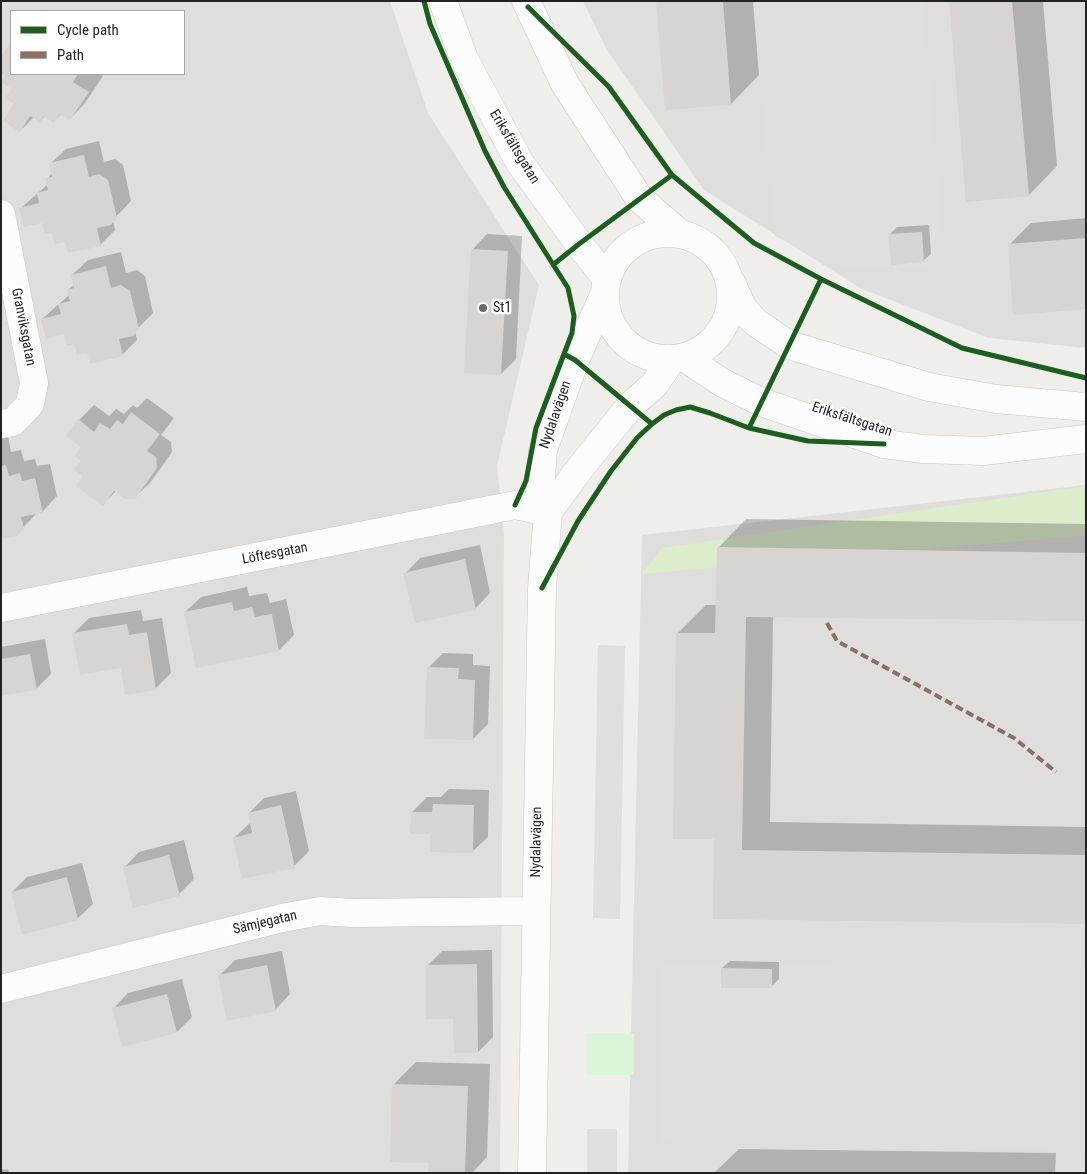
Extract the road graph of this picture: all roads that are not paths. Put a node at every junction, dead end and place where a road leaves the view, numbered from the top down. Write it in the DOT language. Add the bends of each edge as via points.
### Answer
graph roads {
  1 [pos="443,1"];
  2 [pos="526,1"];
  3 [pos="1,214"];
  4 [pos="678,233"];
  5 [pos="730,280"];
  6 [pos="606,286"];
  7 [pos="678,358"];
  8 [pos="1086,407"];
  9 [pos="1,424"];
  10 [pos="1086,439"];
  11 [pos="548,512"];
  12 [pos="1,608"];
  13 [pos="535,911"];
  14 [pos="1,989"];
  15 [pos="532,1173"];
  1 -- 6 [label="street, Eriksfältsgatan" via="464,59 520,163"];
  2 -- 4 [label="street" via="565,84 639,198"];
  3 -- 9 [label="street, Granviksgatan" via="34,383 30,404 13,422"];
  4 -- 5 [label="street" via="703,242 721,260"];
  4 -- 6 [label="street" via="656,234 634,242 617,258"];
  5 -- 7 [label="street" via="732,297 723,329 699,351"];
  5 -- 8 [label="street" via="742,307 755,322 789,345 929,386 996,399"];
  6 -- 7 [label="street" via="608,314 617,333 632,348 651,357"];
  6 -- 11 [label="street, Nydalavägen" via="543,450 540,490"];
  7 -- 10 [label="street, Eriksfältsgatan" via="761,402 884,444 923,449 983,450"];
  7 -- 11 [label="street" via="631,405"];
  11 -- 12 [label="street, Löftesgatan" via="515,506"];
  11 -- 13 [label="street, Nydalavägen" via="542,588"];
  13 -- 14 [label="street, Sämjegatan" via="352,913 320,910"];
  13 -- 15 [label="street, Nydalavägen"];
}
